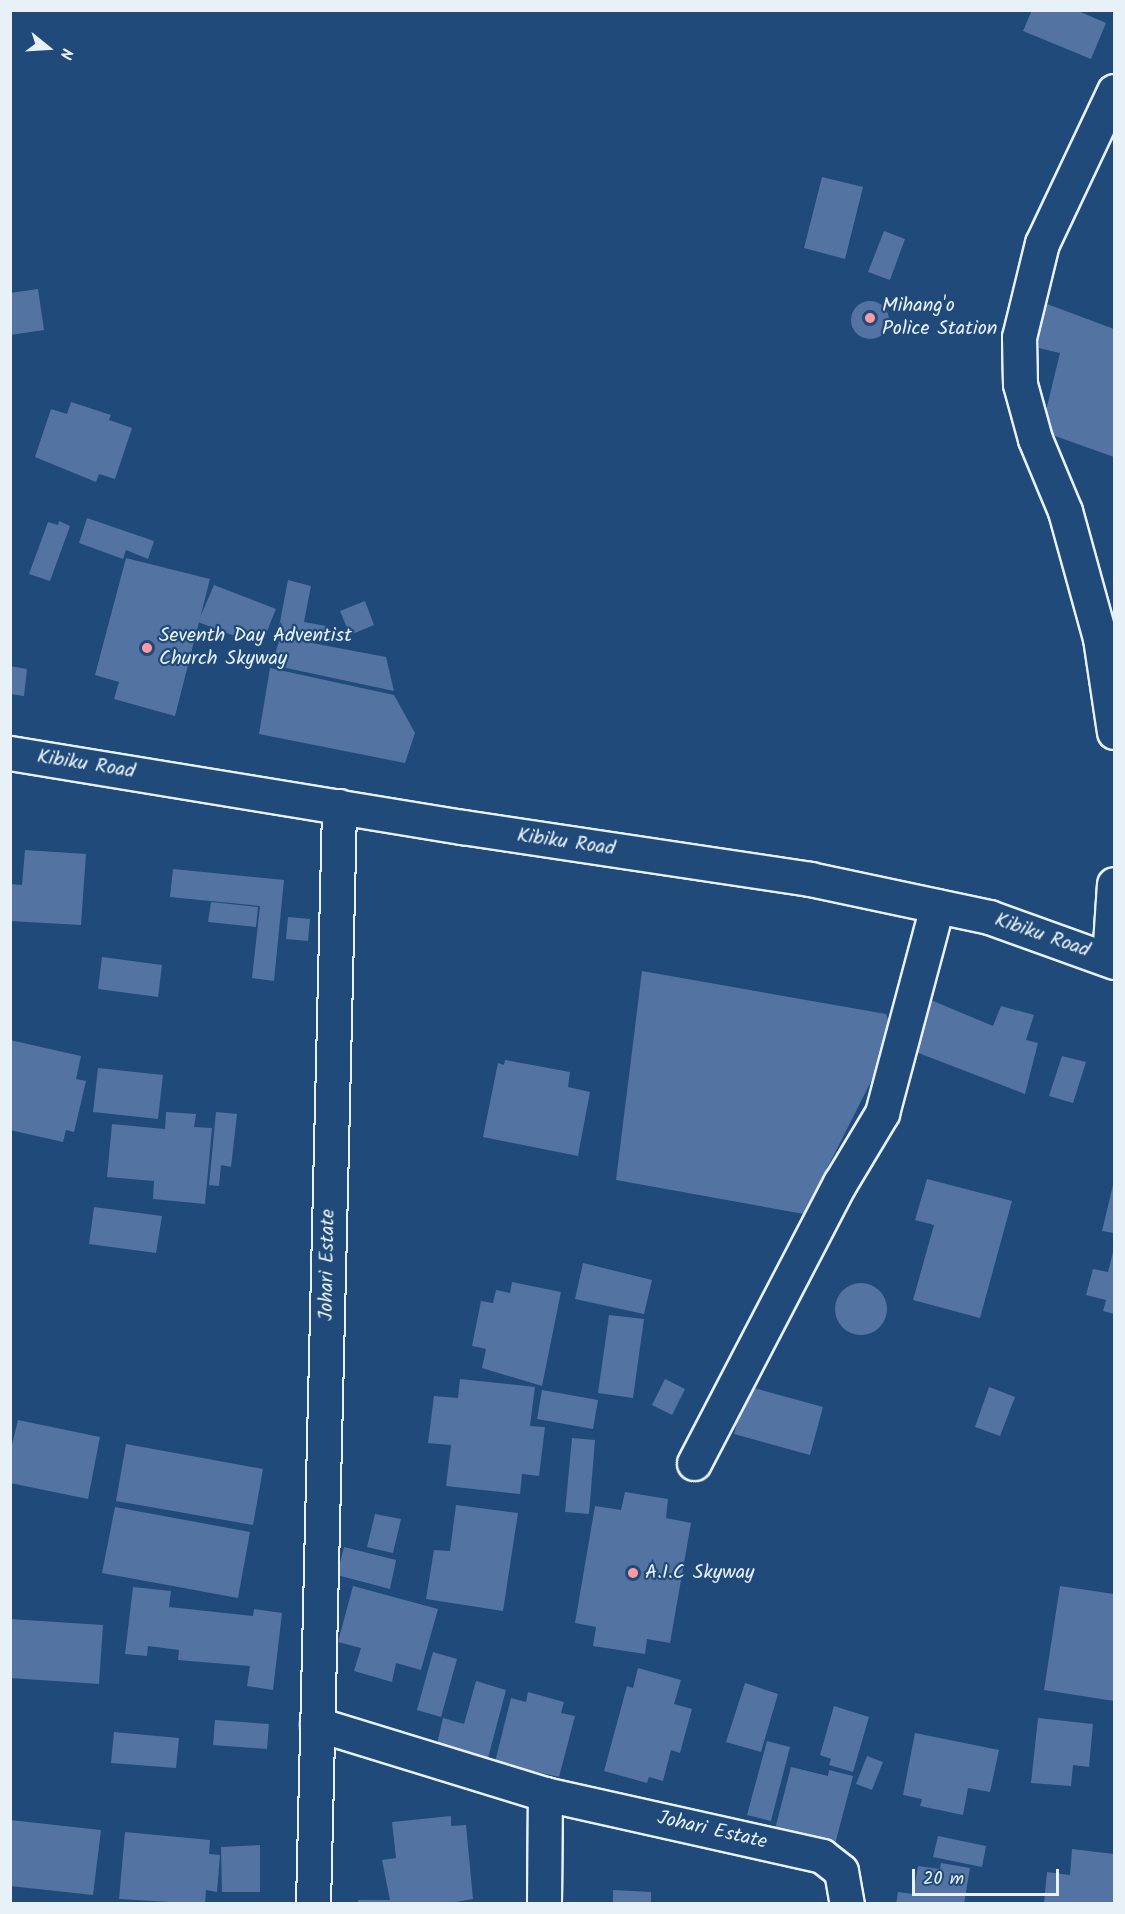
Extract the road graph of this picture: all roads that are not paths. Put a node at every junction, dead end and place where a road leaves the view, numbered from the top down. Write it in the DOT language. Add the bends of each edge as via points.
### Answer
graph roads {
  1 [pos="1114,91"];
  2 [pos="1114,732"];
  3 [pos="10,753"];
  4 [pos="339,806"];
  5 [pos="1114,884"];
  6 [pos="937,906"];
  7 [pos="1112,960"];
  8 [pos="694,1463"];
  9 [pos="317,1724"];
  10 [pos="545,1794"];
  11 [pos="313,1904"];
  12 [pos="544,1904"];
  13 [pos="847,1904"];
  1 -- 2 [label="street" via="1042,243 1019,337 1020,384 1035,439 1065,511 1098,628"];
  3 -- 4 [label="street, Kibiku Road"];
  4 -- 6 [label="street, Kibiku Road" via="810,879"];
  4 -- 9 [label="street, Johari Estate"];
  5 -- 7 [label="street"];
  6 -- 7 [label="street, Kibiku Road" via="990,917"];
  6 -- 8 [label="street" via="882,1113 840,1183"];
  9 -- 10 [label="street, Johari Estate"];
  9 -- 11 [label="street, Johari Estate"];
  10 -- 12 [label="street"];
  10 -- 13 [label="street, Johari Estate" via="822,1856 841,1871"];
}
